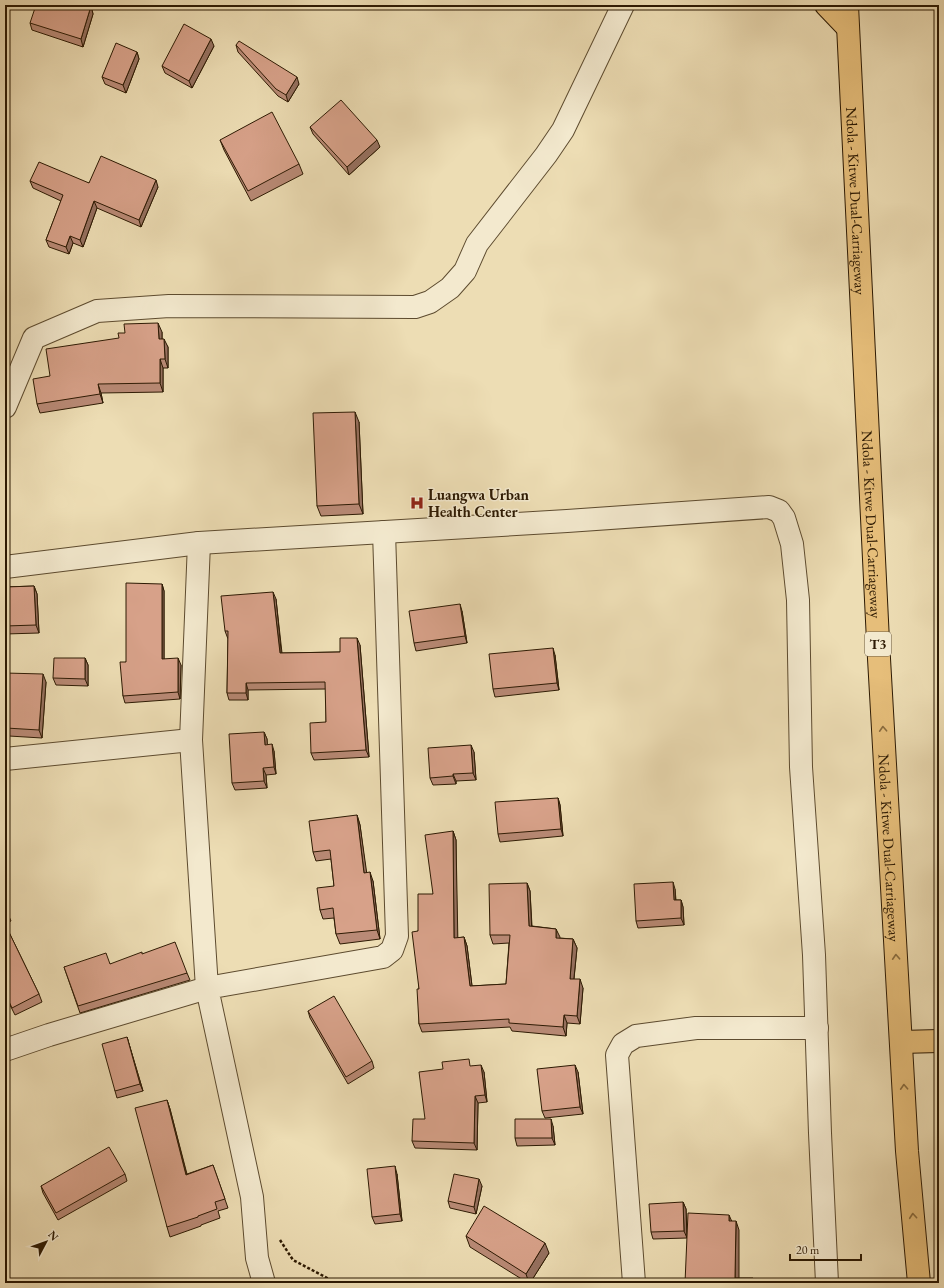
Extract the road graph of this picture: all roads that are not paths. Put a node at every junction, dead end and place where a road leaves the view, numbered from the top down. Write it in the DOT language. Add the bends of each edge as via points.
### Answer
graph roads {
  1 [pos="623,5"];
  2 [pos="826,5"];
  3 [pos="847,5"];
  4 [pos="847,27"];
  5 [pos="5,407"];
  6 [pos="384,532"];
  7 [pos="199,543"];
  8 [pos="5,567"];
  9 [pos="191,740"];
  10 [pos="5,759"];
  11 [pos="207,988"];
  12 [pos="816,1028"];
  13 [pos="939,1041"];
  14 [pos="901,1042"];
  15 [pos="5,1050"];
  16 [pos="264,1283"];
  17 [pos="634,1283"];
  18 [pos="828,1283"];
  19 [pos="920,1283"];
  1 -- 5 [label="street" via="562,130 477,244 464,271 450,288 430,302 415,307 169,306 97,312 34,338"];
  2 -- 4 [label="highway"];
  3 -- 4 [label="highway, Ndola - Kitwe Dual-Carriageway / T3"];
  14 -- 4 [label="highway, Ndola - Kitwe Dual-Carriageway / T3, one-way"];
  6 -- 7 [label="street"];
  6 -- 11 [label="street" via="397,936 392,950 383,957"];
  6 -- 12 [label="street" via="769,507 779,511 792,544 798,600 801,767 814,955"];
  7 -- 8 [label="street"];
  7 -- 9 [label="street"];
  9 -- 10 [label="street"];
  9 -- 11 [label="street"];
  11 -- 15 [label="street"];
  11 -- 16 [label="street" via="252,1197 257,1258"];
  12 -- 17 [label="street" via="696,1028 636,1036 623,1044 617,1055"];
  12 -- 18 [label="street"];
  13 -- 14 [label="highway"];
  19 -- 14 [label="highway, Ndola - Kitwe Dual-Carriageway / T3, one-way" via="907,1151"];
}
